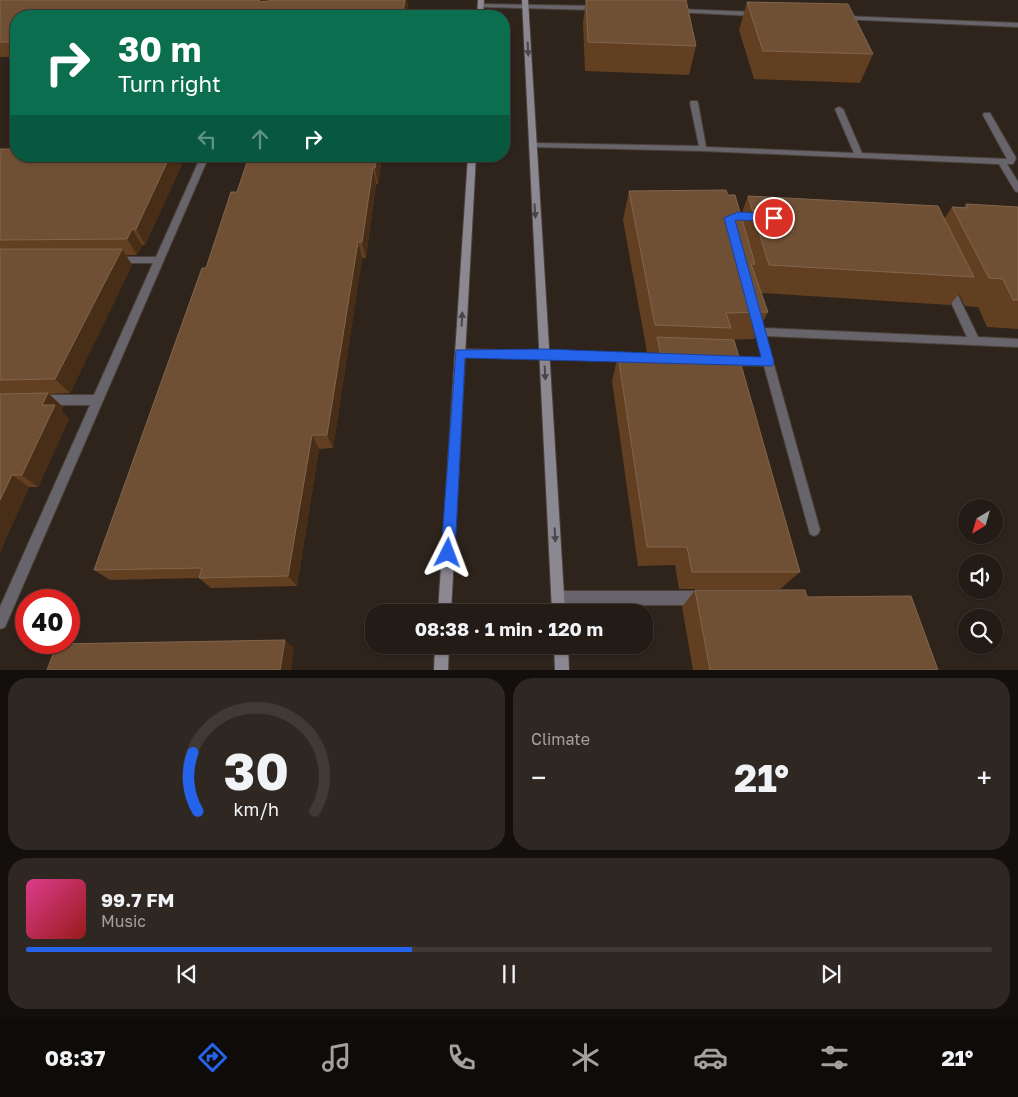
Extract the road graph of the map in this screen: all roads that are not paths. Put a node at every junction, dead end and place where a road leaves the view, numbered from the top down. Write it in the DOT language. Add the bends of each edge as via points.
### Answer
graph roads {
  1 [pos="481,3"];
  2 [pos="526,3"];
  3 [pos="604,9"];
  4 [pos="673,11"];
  5 [pos="761,15"];
  6 [pos="830,17"];
  7 [pos="1018,25"];
  8 [pos="694,103"];
  9 [pos="839,108"];
  10 [pos="987,115"];
  11 [pos="533,145"];
  12 [pos="703,149"];
  13 [pos="859,156"];
  14 [pos="203,162"];
  15 [pos="472,162"];
  16 [pos="1002,162"];
  17 [pos="1018,190"];
  18 [pos="110,260"];
  19 [pos="160,260"];
  20 [pos="945,279"];
  21 [pos="752,304"];
  22 [pos="760,332"];
  23 [pos="974,340"];
  24 [pos="1018,343"];
  25 [pos="460,353"];
  26 [pos="544,354"];
  27 [pos="644,358"];
  28 [pos="711,360"];
  29 [pos="768,362"];
  30 [pos="29,400"];
  31 [pos="98,400"];
  32 [pos="814,530"];
  33 [pos="559,598"];
  34 [pos="720,598"];
  35 [pos="4,602"];
  36 [pos="444,604"];
  37 [pos="559,604"];
  38 [pos="0,622"];
  39 [pos="442,654"];
  40 [pos="561,654"];
  41 [pos="441,670"];
  42 [pos="562,670"];
  1 -- 2 [label="street"];
  2 -- 3 [label="street"];
  2 -- 11 [label="street, one-way"];
  4 -- 5 [label="street"];
  6 -- 7 [label="street"];
  8 -- 12 [label="street"];
  9 -- 13 [label="street"];
  10 -- 16 [label="street" via="1012,158 1010,162"];
  11 -- 12 [label="street"];
  11 -- 26 [label="street, one-way"];
  12 -- 13 [label="street"];
  13 -- 16 [label="street"];
  14 -- 19 [label="street"];
  25 -- 15 [label="street, one-way"];
  16 -- 17 [label="street"];
  18 -- 19 [label="street"];
  19 -- 31 [label="street"];
  20 -- 23 [label="street"];
  21 -- 22 [label="street"];
  22 -- 23 [label="street"];
  22 -- 29 [label="street"];
  23 -- 24 [label="street"];
  25 -- 26 [label="street"];
  25 -- 36 [label="street"];
  26 -- 27 [label="street"];
  26 -- 33 [label="street, one-way"];
  28 -- 29 [label="street"];
  29 -- 32 [label="street"];
  30 -- 31 [label="street"];
  31 -- 35 [label="street"];
  33 -- 34 [label="street"];
  33 -- 37 [label="street"];
  35 -- 38 [label="street"];
  39 -- 41 [label="street"];
  40 -- 42 [label="street"];
}
